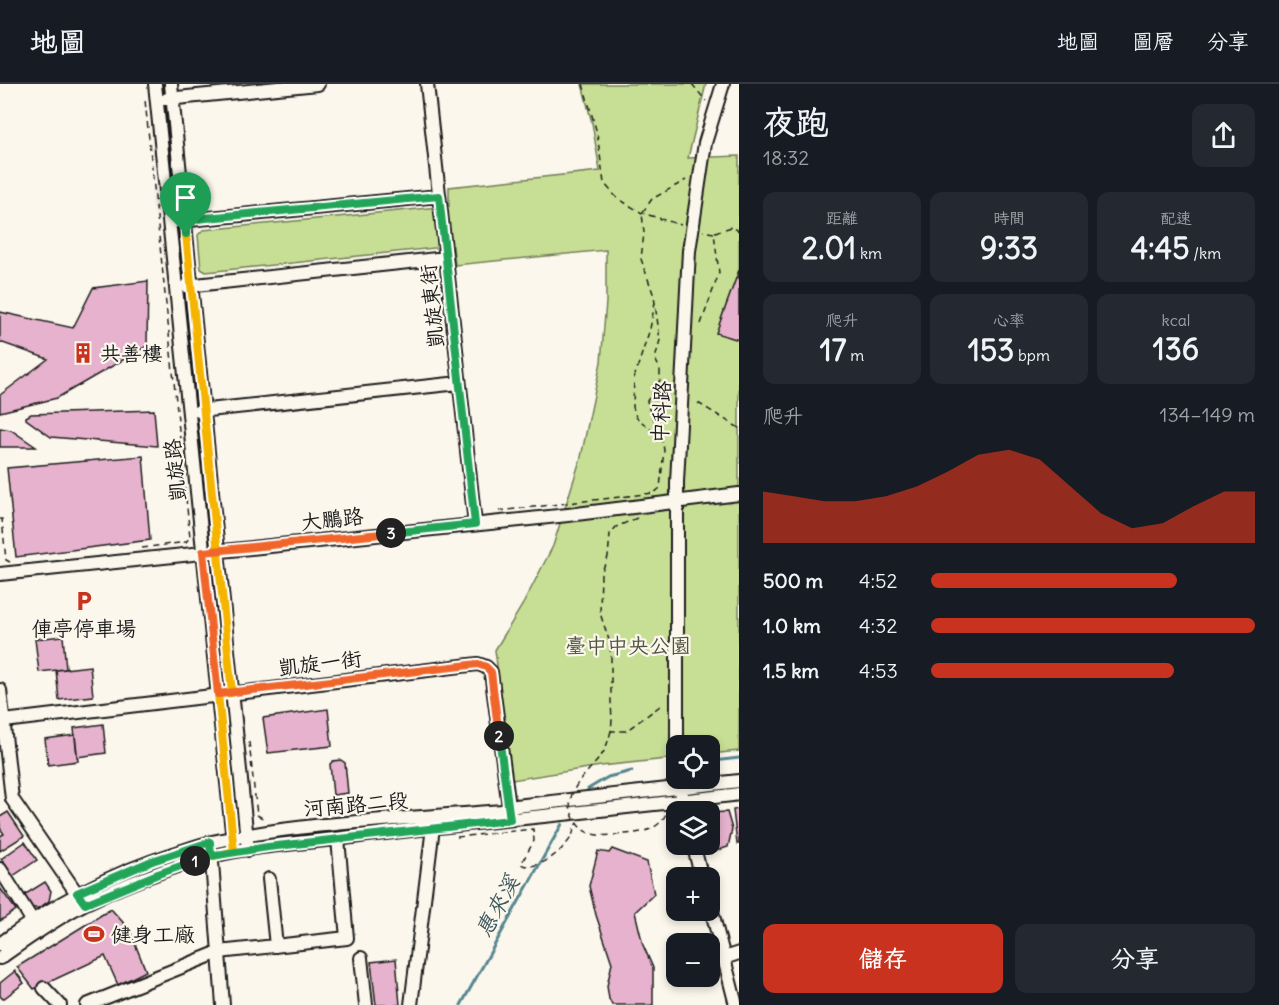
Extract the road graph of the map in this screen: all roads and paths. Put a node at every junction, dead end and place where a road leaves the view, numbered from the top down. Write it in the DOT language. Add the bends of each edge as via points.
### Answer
graph roads {
  1 [pos="155,84"];
  2 [pos="171,84"];
  3 [pos="318,84"];
  4 [pos="427,84"];
  5 [pos="583,84"];
  6 [pos="692,84"];
  7 [pos="723,84"];
  8 [pos="151,98"];
  9 [pos="173,99"];
  10 [pos="706,101"];
  11 [pos="686,180"];
  12 [pos="439,196"];
  13 [pos="642,213"];
  14 [pos="185,220"];
  15 [pos="169,223"];
  16 [pos="693,229"];
  17 [pos="739,231"];
  18 [pos="714,232"];
  19 [pos="446,258"];
  20 [pos="191,285"];
  21 [pos="175,287"];
  22 [pos="655,302"];
  23 [pos="700,324"];
  24 [pos="459,383"];
  25 [pos="698,403"];
  26 [pos="205,411"];
  27 [pos="189,412"];
  28 [pos="739,428"];
  29 [pos="662,438"];
  30 [pos="739,494"];
  31 [pos="677,500"];
  32 [pos="497,511"];
  33 [pos="626,517"];
  34 [pos="0,519"];
  35 [pos="475,524"];
  36 [pos="140,548"];
  37 [pos="218,551"];
  38 [pos="203,552"];
  39 [pos="14,564"];
  40 [pos="0,574"];
  41 [pos="0,690"];
  42 [pos="232,693"];
  43 [pos="218,694"];
  44 [pos="660,706"];
  45 [pos="4,721"];
  46 [pos="611,730"];
  47 [pos="677,735"];
  48 [pos="249,743"];
  49 [pos="3,744"];
  50 [pos="739,781"];
  51 [pos="720,782"];
  52 [pos="666,785"];
  53 [pos="739,794"];
  54 [pos="6,800"];
  55 [pos="709,801"];
  56 [pos="666,808"];
  57 [pos="509,814"];
  58 [pos="666,814"];
  59 [pos="266,820"];
  60 [pos="577,823"];
  61 [pos="433,827"];
  62 [pos="247,836"];
  63 [pos="449,837"];
  64 [pos="233,838"];
  65 [pos="338,839"];
  66 [pos="210,842"];
  67 [pos="248,850"];
  68 [pos="234,851"];
  69 [pos="211,856"];
  70 [pos="0,869"];
  71 [pos="269,879"];
  72 [pos="77,893"];
  73 [pos="85,904"];
  74 [pos="32,920"];
  75 [pos="715,921"];
  76 [pos="0,944"];
  77 [pos="276,946"];
  78 [pos="219,952"];
  79 [pos="739,953"];
  80 [pos="361,957"];
  81 [pos="0,958"];
  82 [pos="724,958"];
  83 [pos="44,988"];
  84 [pos="60,1005"];
  85 [pos="87,1005"];
  86 [pos="223,1005"];
  87 [pos="366,1005"];
  88 [pos="411,1005"];
  89 [pos="736,1005"];
  1 -- 8 [label="street, 凱旋路"];
  2 -- 9 [label="street, 凱旋路"];
  3 -- 9 [label="street"];
  4 -- 12 [label="street, 凱旋東街"];
  5 -- 13 [label="path" via="597,134 604,183 617,198"];
  6 -- 10 [label="path"];
  7 -- 16 [label="street, 中科路" via="705,143"];
  8 -- 9 [label="street"];
  8 -- 15 [label="street, 凱旋路"];
  8 -- 36 [label="path" via="190,537 186,542"];
  9 -- 14 [label="street, 凱旋路"];
  11 -- 13 [label="path" via="652,199"];
  12 -- 14 [label="street"];
  12 -- 19 [label="street, 凱旋東街"];
  13 -- 16 [label="path"];
  13 -- 22 [label="path" via="641,259"];
  14 -- 15 [label="street"];
  14 -- 20 [label="street, 凱旋路"];
  15 -- 21 [label="street, 凱旋路"];
  16 -- 18 [label="path"];
  16 -- 31 [label="street, 中科路"];
  17 -- 18 [label="path" via="732,227"];
  18 -- 23 [label="path" via="720,273"];
  19 -- 20 [label="street"];
  19 -- 24 [label="street, 凱旋東街"];
  20 -- 21 [label="street"];
  20 -- 26 [label="street, 凱旋路"];
  21 -- 27 [label="street, 凱旋路"];
  22 -- 29 [label="path" via="660,340 655,359 660,380 647,400"];
  22 -- 29 [label="path" via="634,378 633,407 636,417"];
  24 -- 26 [label="street"];
  24 -- 35 [label="street, 凱旋東街"];
  25 -- 28 [label="path"];
  26 -- 27 [label="street"];
  26 -- 37 [label="street, 凱旋路"];
  27 -- 38 [label="street, 凱旋路"];
  29 -- 32 [label="path" via="660,488 654,492"];
  30 -- 31 [label="street, 大鵬路"];
  31 -- 35 [label="street, 大鵬路"];
  31 -- 47 [label="street, 中科路"];
  33 -- 46 [label="path" via="637,517 610,534 608,557 601,573 600,613 611,655"];
  34 -- 39 [label="path" via="6,560"];
  35 -- 37 [label="street, 大鵬路"];
  37 -- 38 [label="street, 大鵬路"];
  37 -- 42 [label="street, 凱旋路"];
  38 -- 40 [label="street, 大鵬路"];
  38 -- 43 [label="street, 凱旋路"];
  41 -- 45 [label="street"];
  42 -- 43 [label="street, 凱旋一街"];
  42 -- 57 [label="street, 凱旋一街" via="482,665 491,672"];
  42 -- 62 [label="street, 凱旋路"];
  43 -- 45 [label="street, 凱旋一街"];
  43 -- 64 [label="street, 凱旋路"];
  44 -- 46 [label="path" via="626,731"];
  45 -- 49 [label="street"];
  46 -- 60 [label="path, bridge" via="603,752 580,779 573,795"];
  48 -- 59 [label="path" via="257,815"];
  49 -- 54 [label="street"];
  50 -- 51 [label="street, 河南路二段"];
  52 -- 57 [label="street, 河南路二段" via="516,806"];
  53 -- 55 [label="street, 河南路二段"];
  54 -- 72 [label="street"];
  56 -- 57 [label="street, 河南路二段"];
  57 -- 61 [label="street, 河南路二段"];
  57 -- 62 [label="street, 河南路二段" via="502,811 343,824"];
  58 -- 60 [label="path, bridge" via="651,829 614,835 594,835"];
  60 -- 63 [label="path" via="570,839 550,859 526,867 521,864 534,841 533,829"];
  61 -- 65 [label="street, 河南路二段"];
  61 -- 88 [label="street"];
  62 -- 64 [label="street, 河南路二段"];
  62 -- 67 [label="street, 凱旋路"];
  64 -- 66 [label="street, 河南路二段"];
  64 -- 68 [label="street, 凱旋路"];
  65 -- 67 [label="street, 河南路二段"];
  65 -- 77 [label="street" via="347,938"];
  66 -- 69 [label="street"];
  66 -- 72 [label="street, 河南路二段" via="152,861"];
  67 -- 68 [label="street, 河南路二段"];
  68 -- 69 [label="street, 河南路二段"];
  69 -- 73 [label="street, 河南路二段"];
  69 -- 78 [label="street"];
  70 -- 74 [label="street"];
  71 -- 77 [label="street"];
  72 -- 73 [label="street"];
  72 -- 74 [label="street, 河南路二段"];
  73 -- 81 [label="street, 河南路二段"];
  74 -- 76 [label="street, 河南路二段"];
  75 -- 82 [label="street"];
  77 -- 78 [label="street"];
  78 -- 85 [label="street"];
  78 -- 86 [label="street"];
  79 -- 82 [label="street"];
  80 -- 87 [label="street"];
  82 -- 89 [label="street"];
  83 -- 84 [label="street"];
}
